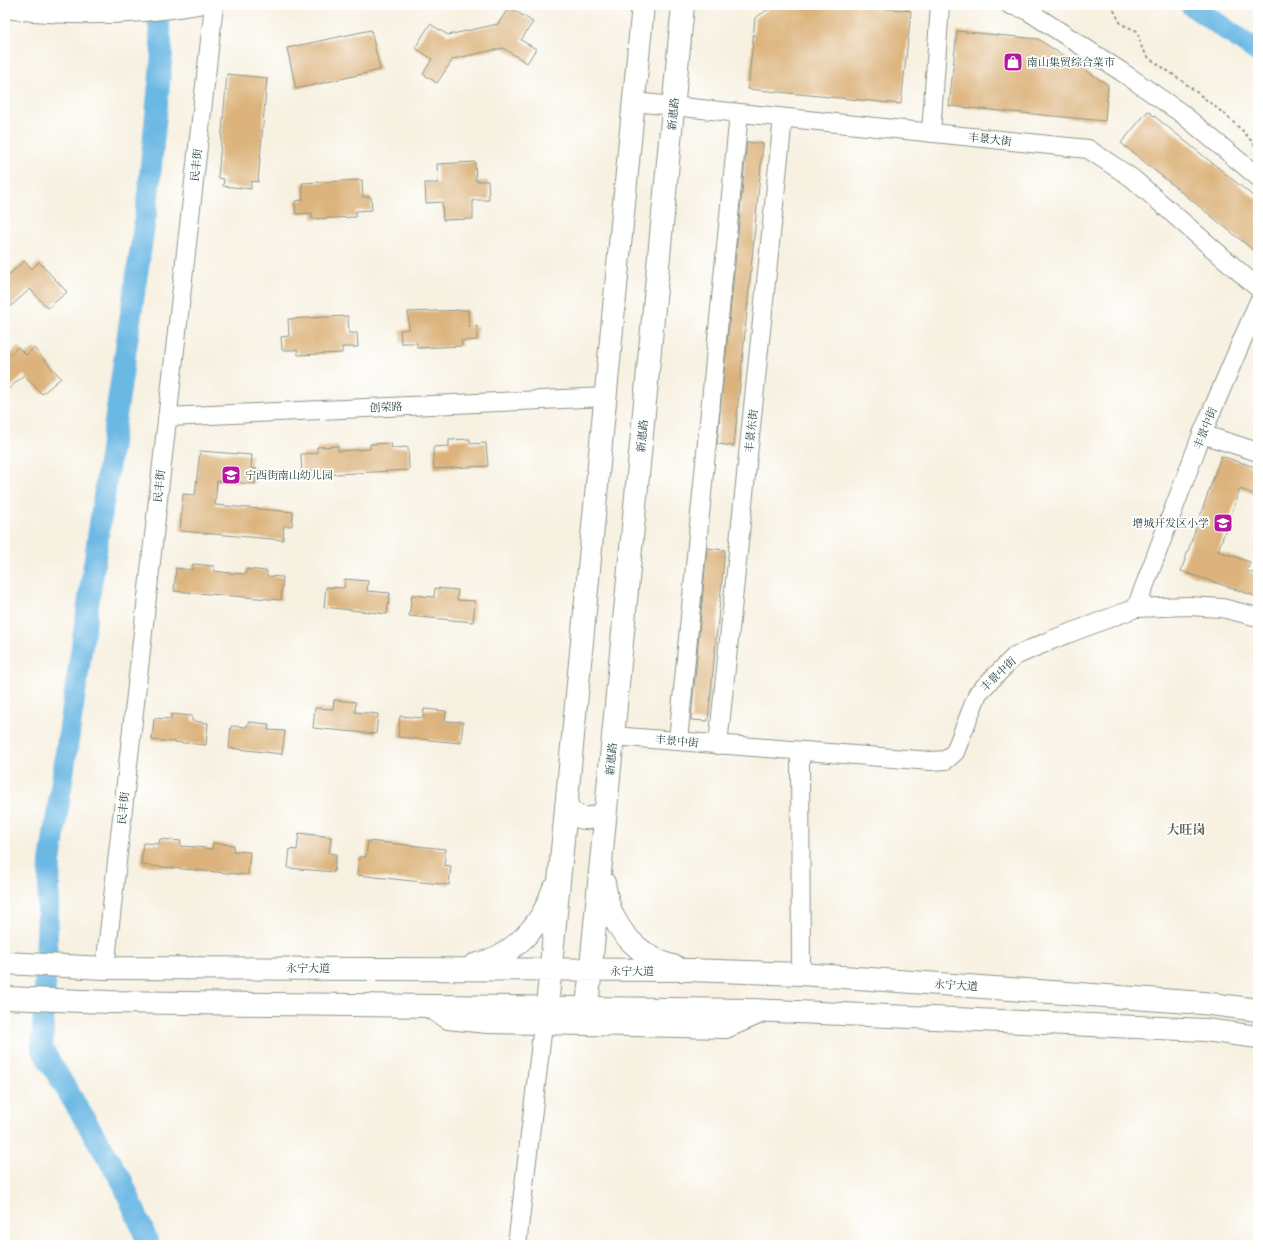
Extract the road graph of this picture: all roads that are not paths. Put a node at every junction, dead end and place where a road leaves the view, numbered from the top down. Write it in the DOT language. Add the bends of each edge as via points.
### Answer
graph roads {
  1 [pos="197,5"];
  2 [pos="214,5"];
  3 [pos="690,5"];
  4 [pos="940,5"];
  5 [pos="1010,5"];
  6 [pos="5,9"];
  7 [pos="641,10"];
  8 [pos="682,15"];
  9 [pos="634,102"];
  10 [pos="673,107"];
  11 [pos="740,114"];
  12 [pos="783,118"];
  13 [pos="931,133"];
  14 [pos="1258,177"];
  15 [pos="1258,288"];
  16 [pos="1258,303"];
  17 [pos="606,397"];
  18 [pos="167,417"];
  19 [pos="1202,434"];
  20 [pos="1258,452"];
  21 [pos="1136,608"];
  22 [pos="1258,617"];
  23 [pos="613,736"];
  24 [pos="678,741"];
  25 [pos="718,744"];
  26 [pos="800,751"];
  27 [pos="566,806"];
  28 [pos="606,810"];
  29 [pos="561,864"];
  30 [pos="601,868"];
  31 [pos="5,963"];
  32 [pos="105,968"];
  33 [pos="458,969"];
  34 [pos="551,970"];
  35 [pos="688,970"];
  36 [pos="591,971"];
  37 [pos="801,974"];
  38 [pos="5,998"];
  39 [pos="587,1008"];
  40 [pos="768,1010"];
  41 [pos="1258,1010"];
  42 [pos="545,1016"];
  43 [pos="1258,1037"];
  44 [pos="517,1245"];
  1 -- 6 [label="street" via="130,12 76,14"];
  2 -- 18 [label="street, 民丰街"];
  3 -- 8 [label="street"];
  4 -- 13 [label="street"];
  5 -- 14 [label="street" via="1025,9 1134,80 1181,113"];
  7 -- 9 [label="main road"];
  8 -- 10 [label="main road, 新惠路"];
  9 -- 10 [label="street, 丰景大街"];
  9 -- 17 [label="main road"];
  10 -- 11 [label="street, 丰景大街"];
  10 -- 23 [label="main road, 新惠路"];
  11 -- 12 [label="street, 丰景大街"];
  11 -- 24 [label="street"];
  12 -- 13 [label="street, 丰景大街"];
  12 -- 25 [label="street, 丰景东街"];
  13 -- 15 [label="street, 丰景大街" via="1088,148 1132,178"];
  16 -- 19 [label="street, 丰景中街"];
  17 -- 18 [label="street, 创荣路"];
  17 -- 27 [label="main road"];
  18 -- 32 [label="street, 民丰街"];
  19 -- 20 [label="street"];
  19 -- 21 [label="street, 丰景中街"];
  21 -- 22 [label="street" via="1222,608"];
  21 -- 26 [label="street, 丰景中街" via="1015,656 978,694 956,752 946,760"];
  23 -- 24 [label="street, 丰景中街"];
  23 -- 28 [label="main road, 新惠路"];
  24 -- 25 [label="street, 丰景中街"];
  25 -- 26 [label="street, 丰景中街"];
  26 -- 37 [label="street"];
  27 -- 28 [label="main road" via="574,814 584,818 596,817"];
  27 -- 29 [label="main road"];
  28 -- 30 [label="main road, 新惠路"];
  29 -- 33 [label="main road" via="549,901 538,922 522,940 503,954 481,964"];
  29 -- 34 [label="main road"];
  30 -- 35 [label="main road" via="613,916 623,933 636,947 652,958"];
  30 -- 36 [label="main road, 新惠路"];
  31 -- 32 [label="main road, 永宁大道"];
  32 -- 33 [label="main road, 永宁大道"];
  33 -- 34 [label="main road, 永宁大道"];
  34 -- 36 [label="main road, 永宁大道"];
  34 -- 42 [label="main road"];
  35 -- 36 [label="main road, 永宁大道"];
  35 -- 37 [label="main road, 永宁大道"];
  36 -- 39 [label="main road, 新惠路"];
  37 -- 41 [label="main road, 永宁大道" via="1203,1003"];
  38 -- 42 [label="main road" via="109,1002 424,1006"];
  39 -- 40 [label="main road"];
  39 -- 42 [label="main road"];
  40 -- 42 [label="street" via="726,1029"];
  40 -- 43 [label="main road" via="1205,1030"];
  42 -- 44 [label="street"];
}
